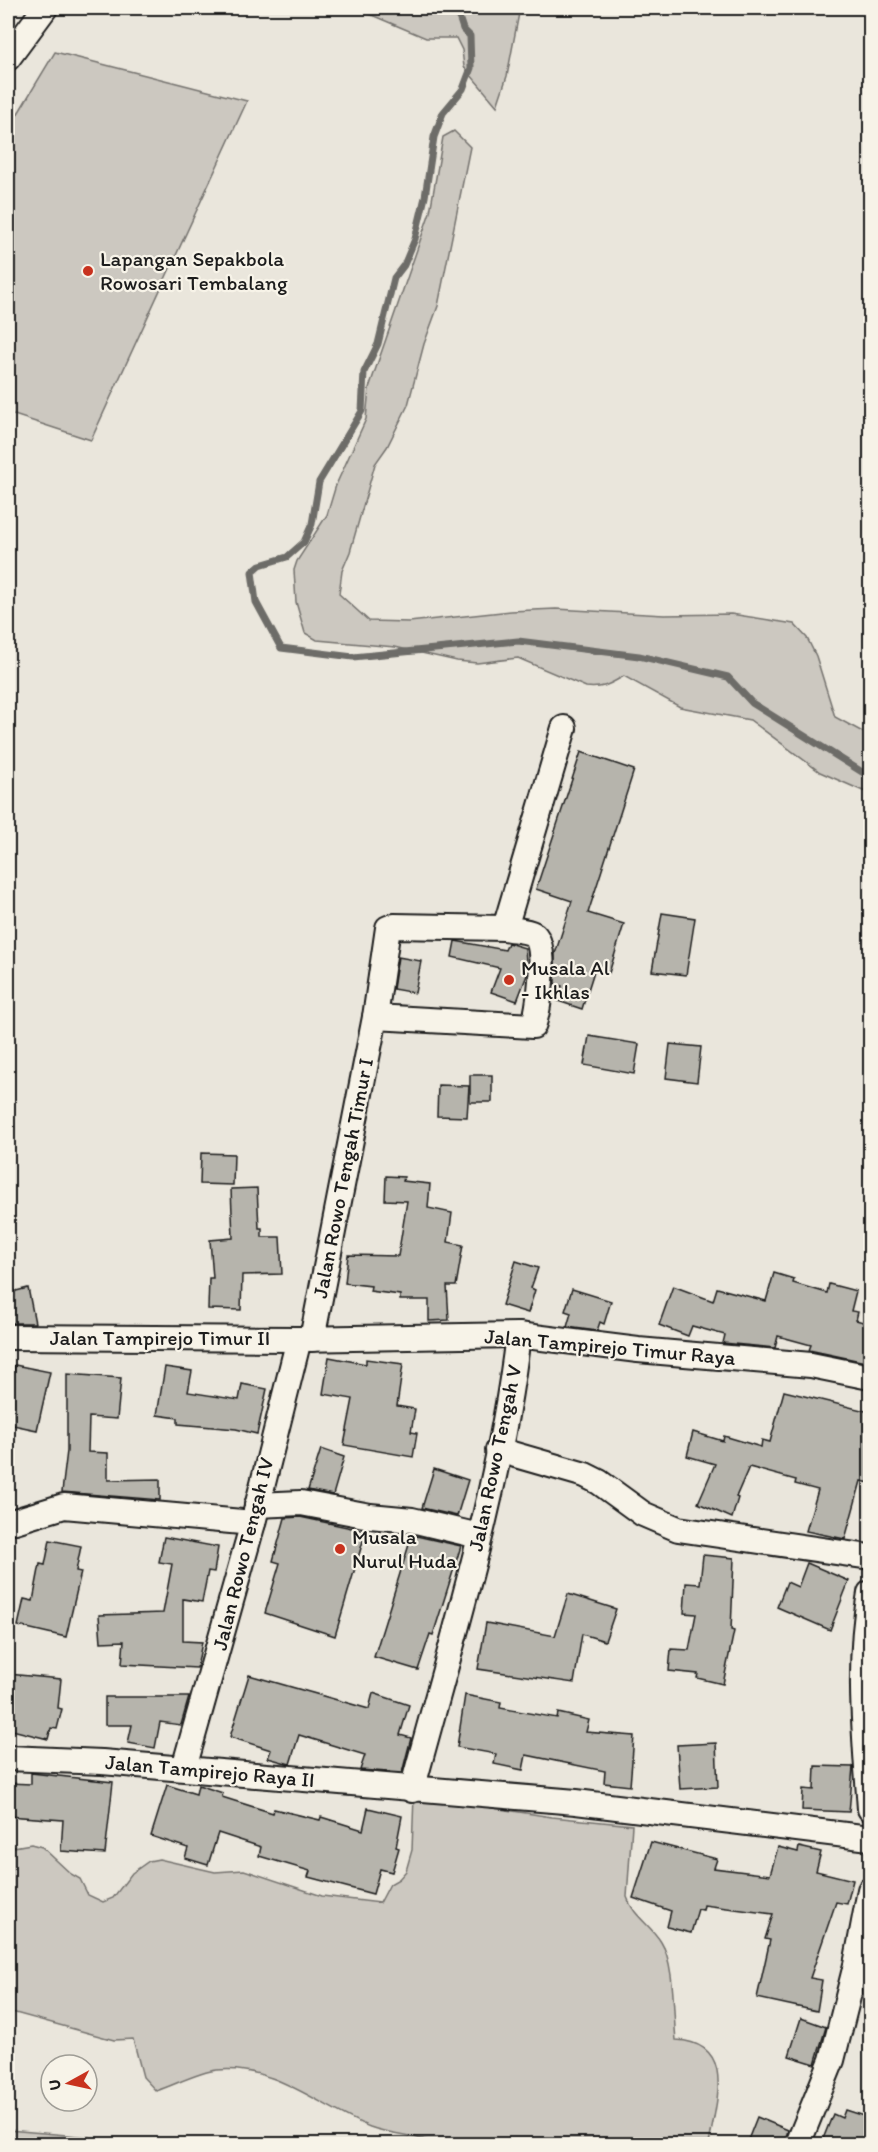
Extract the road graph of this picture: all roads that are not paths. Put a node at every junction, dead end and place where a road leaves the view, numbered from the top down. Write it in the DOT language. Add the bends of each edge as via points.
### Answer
graph roads {
  1 [pos="45,8"];
  2 [pos="8,58"];
  3 [pos="564,728"];
  4 [pos="505,928"];
  5 [pos="375,1017"];
  6 [pos="518,1335"];
  7 [pos="8,1337"];
  8 [pos="305,1339"];
  9 [pos="870,1377"];
  10 [pos="498,1450"];
  11 [pos="255,1514"];
  12 [pos="8,1521"];
  13 [pos="479,1536"];
  14 [pos="870,1557"];
  15 [pos="870,1593"];
  16 [pos="8,1758"];
  17 [pos="184,1768"];
  18 [pos="412,1790"];
  19 [pos="870,1809"];
  20 [pos="870,1838"];
  21 [pos="870,1890"];
  22 [pos="798,2145"];
  1 -- 2 [label="street"];
  3 -- 4 [label="street"];
  4 -- 5 [label="street, Jalan Rowo Tengah Timur I" via="389,927"];
  4 -- 5 [label="street, Jalan Rowo Tengah Timur I" via="534,934 540,941 542,965 533,1026"];
  5 -- 8 [label="street, Jalan Rowo Tengah Timur I"];
  6 -- 8 [label="street, Jalan Tampirejo Timur Raya"];
  6 -- 9 [label="street, Jalan Tampirejo Timur Raya" via="811,1365"];
  6 -- 10 [label="street, Jalan Rowo Tengah V"];
  7 -- 8 [label="street, Jalan Tampirejo Timur II"];
  8 -- 11 [label="street, Jalan Rowo Tengah IV"];
  10 -- 13 [label="street, Jalan Rowo Tengah V"];
  10 -- 14 [label="street" via="585,1475 643,1514 678,1529"];
  11 -- 12 [label="street" via="64,1506"];
  11 -- 13 [label="street" via="301,1503 412,1520"];
  11 -- 17 [label="street, Jalan Rowo Tengah IV"];
  13 -- 18 [label="street, Jalan Rowo Tengah V"];
  15 -- 19 [label="street" via="863,1634 863,1695"];
  16 -- 17 [label="street, Jalan Tampirejo Raya II"];
  17 -- 18 [label="street, Jalan Tampirejo Raya II"];
  18 -- 20 [label="street, Jalan Tampirejo Raya II" via="576,1802"];
  21 -- 22 [label="street" via="832,2060"];
}
